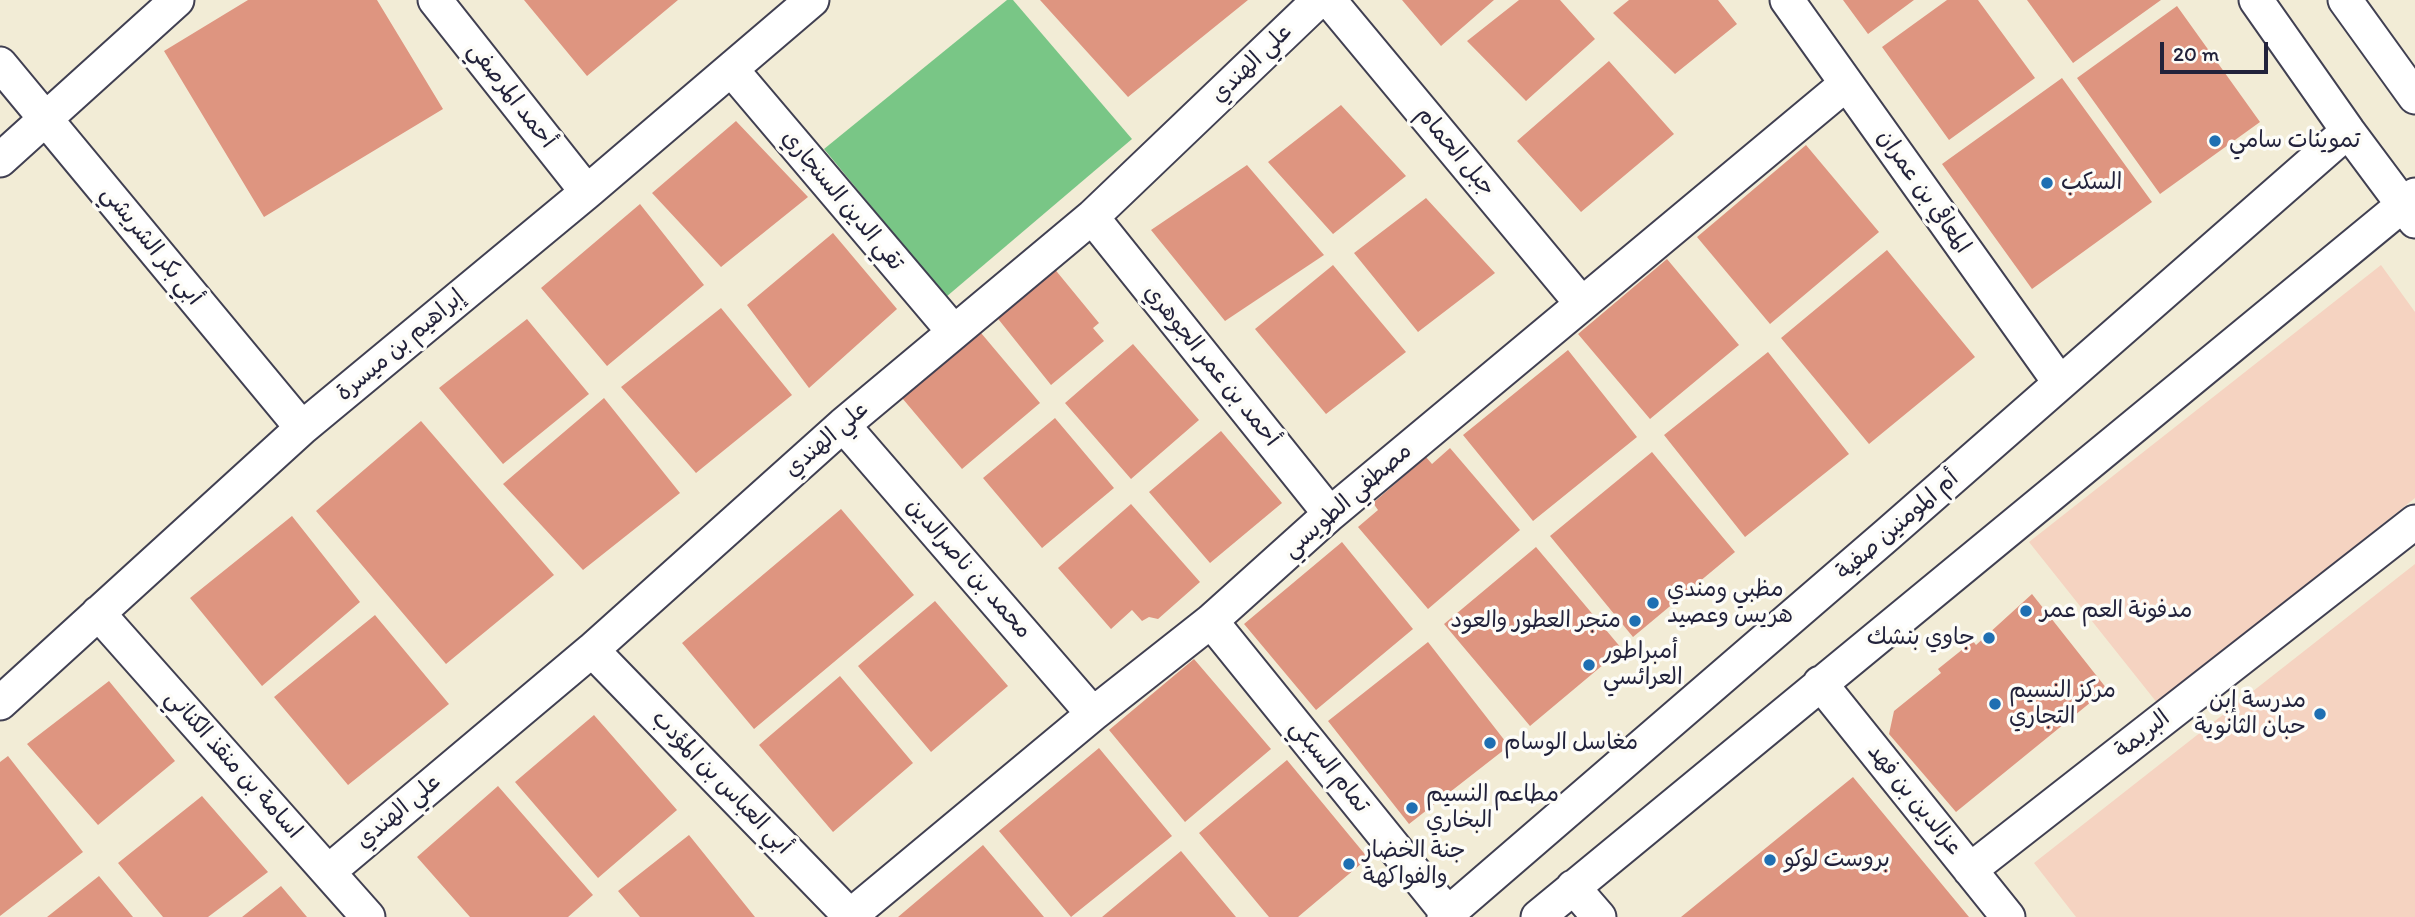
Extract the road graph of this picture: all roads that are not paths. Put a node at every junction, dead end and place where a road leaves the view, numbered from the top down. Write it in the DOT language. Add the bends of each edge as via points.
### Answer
graph roads {
  1 [pos="177,0"];
  2 [pos="435,0"];
  3 [pos="812,0"];
  4 [pos="1319,0"];
  5 [pos="1329,0"];
  6 [pos="1787,0"];
  7 [pos="2256,0"];
  8 [pos="2345,0"];
  9 [pos="0,64"];
  10 [pos="731,69"];
  11 [pos="1846,84"];
  12 [pos="2415,97"];
  13 [pos="46,118"];
  14 [pos="2348,131"];
  15 [pos="0,160"];
  16 [pos="587,192"];
  17 [pos="2411,206"];
  18 [pos="1092,217"];
  19 [pos="1582,304"];
  20 [pos="954,332"];
  21 [pos="2060,383"];
  22 [pos="843,425"];
  23 [pos="302,428"];
  24 [pos="1330,514"];
  25 [pos="2415,522"];
  26 [pos="98,613"];
  27 [pos="1211,621"];
  28 [pos="592,650"];
  29 [pos="1820,683"];
  30 [pos="0,703"];
  31 [pos="1093,714"];
  32 [pos="1970,870"];
  33 [pos="328,872"];
  34 [pos="1573,887"];
  35 [pos="1446,915"];
  36 [pos="850,916"];
  37 [pos="368,917"];
  38 [pos="1538,917"];
  39 [pos="1599,917"];
  40 [pos="2008,917"];
  1 -- 13 [label="street"];
  2 -- 16 [label="street, أحمد المرصفي"];
  3 -- 10 [label="street, إبراهيم بن ميسرة"];
  4 -- 18 [label="street, علي الهندي"];
  5 -- 19 [label="street, جبل الحمام"];
  6 -- 11 [label="street, المعاقي بن عمران"];
  7 -- 14 [label="street"];
  8 -- 12 [label="street"];
  9 -- 13 [label="street, أبي بكر الشريشي"];
  10 -- 16 [label="street, إبراهيم بن ميسرة"];
  10 -- 20 [label="street, تقي الدين السنجاري"];
  11 -- 19 [label="street, مصطفي الطويسي"];
  11 -- 21 [label="street, المعاقي بن عمران"];
  13 -- 15 [label="street"];
  13 -- 23 [label="street, أبي بكر الشريشي"];
  14 -- 17 [label="street"];
  14 -- 21 [label="street, أم المومنين صفية"];
  16 -- 23 [label="street, إبراهيم بن ميسرة"];
  17 -- 29 [label="street"];
  18 -- 20 [label="street, علي الهندي"];
  18 -- 24 [label="street, أحمد بن عمر الجوهري"];
  19 -- 24 [label="street, مصطفي الطويسي"];
  20 -- 22 [label="street, علي الهندي"];
  21 -- 35 [label="street, أم المومنين صفية"];
  22 -- 28 [label="street, علي الهندي"];
  22 -- 31 [label="street, محمد بن ناصرالدين"];
  23 -- 26 [label="street, إبراهيم بن ميسرة"];
  24 -- 27 [label="street, مصطفي الطويسي"];
  25 -- 32 [label="street, البريمة"];
  26 -- 30 [label="street, إبراهيم بن ميسرة"];
  26 -- 33 [label="street, اسامة بن منقذ الكناني"];
  27 -- 31 [label="street, مصطفي الطويسي"];
  27 -- 35 [label="street, تمام السبكي"];
  28 -- 33 [label="street, علي الهندي"];
  28 -- 36 [label="street, أبي العباس بن المؤدب"];
  29 -- 32 [label="street, عزالدين بن فهد"];
  29 -- 34 [label="street"];
  31 -- 36 [label="street, مصطفي الطويسي"];
  32 -- 40 [label="street, عزالدين بن فهد"];
  33 -- 37 [label="street, اسامة بن منقذ الكناني"];
  34 -- 38 [label="street"];
  34 -- 39 [label="street"];
}
